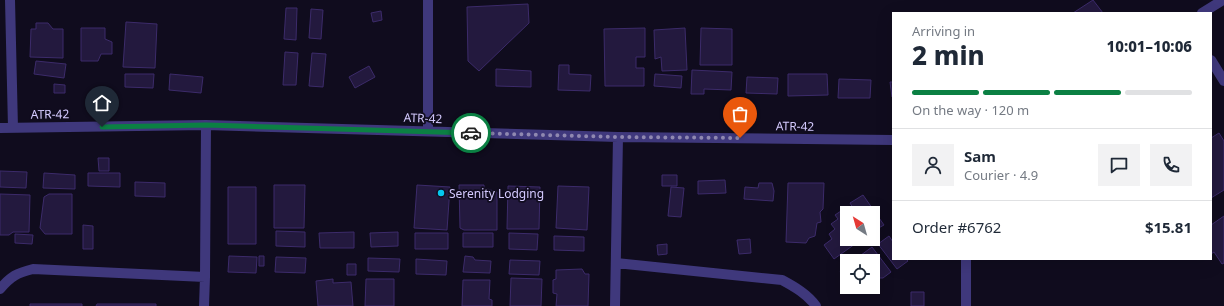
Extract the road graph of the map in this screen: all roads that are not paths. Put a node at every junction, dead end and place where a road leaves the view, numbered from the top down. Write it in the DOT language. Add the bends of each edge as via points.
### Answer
graph roads {
  1 [pos="10,0"];
  2 [pos="428,0"];
  3 [pos="1223,0"];
  4 [pos="1204,12"];
  5 [pos="1212,62"];
  6 [pos="1224,80"];
  7 [pos="206,125"];
  8 [pos="0,128"];
  9 [pos="13,128"];
  10 [pos="428,131"];
  11 [pos="618,137"];
  12 [pos="892,140"];
  13 [pos="966,260"];
  14 [pos="616,263"];
  15 [pos="205,277"];
  16 [pos="0,289"];
  17 [pos="204,306"];
  18 [pos="615,306"];
  19 [pos="816,306"];
  20 [pos="966,306"];
  1 -- 9 [label="street"];
  2 -- 10 [label="street"];
  3 -- 4 [label="street"];
  5 -- 6 [label="street"];
  7 -- 9 [label="street, ATR-42"];
  7 -- 10 [label="street, ATR-42"];
  7 -- 15 [label="street"];
  8 -- 9 [label="street, ATR-42"];
  10 -- 11 [label="street, ATR-42"];
  11 -- 12 [label="street, ATR-42"];
  11 -- 14 [label="street"];
  13 -- 20 [label="street"];
  14 -- 18 [label="street"];
  14 -- 19 [label="street" via="782,280 797,288"];
  15 -- 16 [label="street" via="33,269 20,272 8,279"];
  15 -- 17 [label="street"];
}
